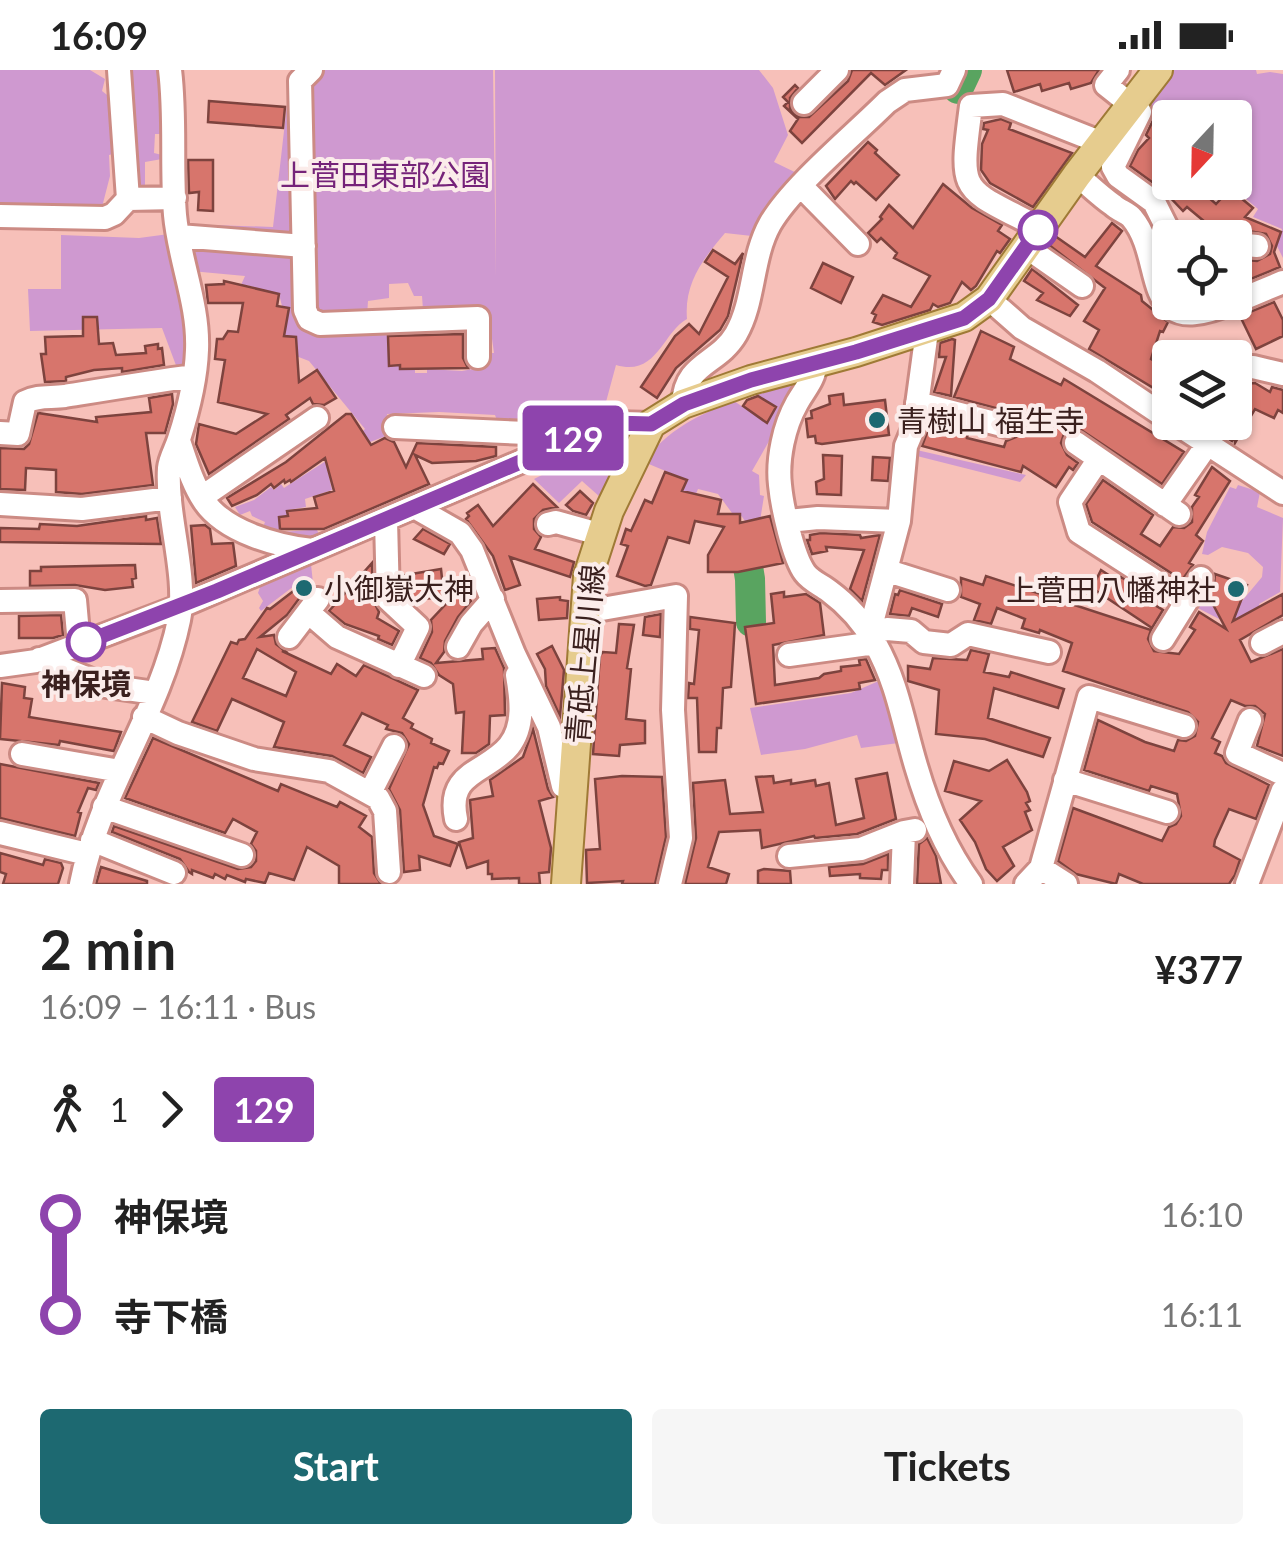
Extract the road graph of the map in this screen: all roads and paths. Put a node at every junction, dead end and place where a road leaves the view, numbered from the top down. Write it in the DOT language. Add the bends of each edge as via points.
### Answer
graph roads {
  1 [pos="119,70"];
  2 [pos="170,70"];
  3 [pos="312,70"];
  4 [pos="836,70"];
  5 [pos="1118,70"];
  6 [pos="1158,70"];
  7 [pos="951,78"];
  8 [pos="804,103"];
  9 [pos="971,106"];
  10 [pos="1132,106"];
  11 [pos="1102,143"];
  12 [pos="1077,175"];
  13 [pos="802,187"];
  14 [pos="128,198"];
  15 [pos="175,198"];
  16 [pos="0,216"];
  17 [pos="1163,220"];
  18 [pos="179,236"];
  19 [pos="1033,238"];
  20 [pos="858,244"];
  21 [pos="304,246"];
  22 [pos="1152,274"];
  23 [pos="1283,282"];
  24 [pos="1082,286"];
  25 [pos="1252,295"];
  26 [pos="989,299"];
  27 [pos="928,331"];
  28 [pos="478,357"];
  29 [pos="816,362"];
  30 [pos="1252,367"];
  31 [pos="1283,374"];
  32 [pos="194,376"];
  33 [pos="918,403"];
  34 [pos="684,404"];
  35 [pos="1152,405"];
  36 [pos="317,418"];
  37 [pos="651,424"];
  38 [pos="1006,426"];
  39 [pos="395,427"];
  40 [pos="0,433"];
  41 [pos="1201,440"];
  42 [pos="178,441"];
  43 [pos="564,442"];
  44 [pos="1076,443"];
  45 [pos="1207,445"];
  46 [pos="1098,460"];
  47 [pos="1281,494"];
  48 [pos="202,497"];
  49 [pos="170,498"];
  50 [pos="0,504"];
  51 [pos="416,508"];
  52 [pos="386,520"];
  53 [pos="788,521"];
  54 [pos="899,521"];
  55 [pos="548,524"];
  56 [pos="600,534"];
  57 [pos="315,550"];
  58 [pos="888,571"];
  59 [pos="1201,578"];
  60 [pos="948,590"];
  61 [pos="493,600"];
  62 [pos="1186,600"];
  63 [pos="0,601"];
  64 [pos="181,606"];
  65 [pos="586,612"];
  66 [pos="288,637"];
  67 [pos="872,638"];
  68 [pos="1163,639"];
  69 [pos="79,644"];
  70 [pos="458,647"];
  71 [pos="1050,652"];
  72 [pos="514,654"];
  73 [pos="789,654"];
  74 [pos="39,660"];
  75 [pos="0,666"];
  76 [pos="399,666"];
  77 [pos="424,676"];
  78 [pos="155,692"];
  79 [pos="144,717"];
  80 [pos="1250,720"];
  81 [pos="1184,726"];
  82 [pos="394,746"];
  83 [pos="22,754"];
  84 [pos="120,771"];
  85 [pos="1283,774"];
  86 [pos="1065,780"];
  87 [pos="572,790"];
  88 [pos="1283,790"];
  89 [pos="370,794"];
  90 [pos="104,806"];
  91 [pos="1167,812"];
  92 [pos="456,818"];
  93 [pos="939,826"];
  94 [pos="3,830"];
  95 [pos="904,832"];
  96 [pos="89,847"];
  97 [pos="242,856"];
  98 [pos="789,856"];
  99 [pos="389,872"];
  100 [pos="174,873"];
  101 [pos="1034,876"];
  102 [pos="561,880"];
  103 [pos="81,884"];
  104 [pos="670,884"];
  105 [pos="902,884"];
  106 [pos="971,884"];
  107 [pos="1066,884"];
  108 [pos="1247,884"];
  1 -- 14 [label="street"];
  2 -- 15 [label="street"];
  3 -- 21 [label="street" via="300,81"];
  4 -- 8 [label="street"];
  5 -- 10 [label="street" via="1106,85"];
  6 -- 10 [label="main road"];
  7 -- 9 [label="street" via="960,103"];
  7 -- 13 [label="street" via="887,102"];
  9 -- 11 [label="street" via="1003,104"];
  9 -- 19 [label="street" via="968,184"];
  10 -- 11 [label="main road"];
  10 -- 17 [label="street" via="1140,112 1113,166 1154,202"];
  11 -- 12 [label="main road"];
  12 -- 19 [label="main road"];
  12 -- 22 [label="street" via="1132,218"];
  13 -- 20 [label="street"];
  13 -- 34 [label="street" via="769,226 735,336 692,372"];
  14 -- 15 [label="street"];
  14 -- 16 [label="street" via="104,218"];
  15 -- 18 [label="street"];
  18 -- 21 [label="street"];
  18 -- 32 [label="street" via="196,322"];
  19 -- 24 [label="street"];
  19 -- 26 [label="main road"];
  21 -- 28 [label="street" via="309,320 478,318"];
  23 -- 25 [label="street"];
  26 -- 27 [label="main road" via="964,318"];
  26 -- 35 [label="street" via="1022,328"];
  27 -- 29 [label="main road"];
  27 -- 33 [label="street"];
  29 -- 34 [label="main road"];
  29 -- 53 [label="street" via="784,438 779,480"];
  30 -- 31 [label="street"];
  32 -- 40 [label="street" via="35,397 26,402 18,434"];
  32 -- 42 [label="street"];
  33 -- 38 [label="street"];
  33 -- 54 [label="street" via="906,446"];
  34 -- 37 [label="main road"];
  36 -- 48 [label="street"];
  37 -- 43 [label="street" via="612,423"];
  37 -- 56 [label="main road, 青砥上星川線"];
  39 -- 43 [label="street" via="527,433"];
  41 -- 45 [label="street"];
  42 -- 48 [label="street"];
  42 -- 49 [label="street" via="169,464"];
  43 -- 51 [label="street"];
  44 -- 46 [label="street"];
  45 -- 46 [label="street" via="1172,510"];
  45 -- 47 [label="street"];
  46 -- 62 [label="street" via="1070,502 1080,532"];
  48 -- 57 [label="street" via="241,529"];
  49 -- 50 [label="street" via="82,508"];
  49 -- 64 [label="street"];
  51 -- 52 [label="street"];
  51 -- 61 [label="street" via="460,532"];
  52 -- 57 [label="street"];
  52 -- 76 [label="street" via="388,599 418,626"];
  53 -- 54 [label="street"];
  53 -- 67 [label="street" via="799,564"];
  54 -- 58 [label="street"];
  55 -- 56 [label="street"];
  56 -- 65 [label="main road, 青砥上星川線"];
  57 -- 64 [label="street"];
  58 -- 60 [label="street"];
  58 -- 67 [label="street"];
  59 -- 62 [label="street"];
  61 -- 70 [label="street"];
  61 -- 72 [label="street"];
  62 -- 68 [label="street"];
  63 -- 69 [label="street" via="75,600"];
  64 -- 69 [label="street"];
  64 -- 78 [label="street"];
  65 -- 87 [label="main road, 青砥上星川線"];
  65 -- 104 [label="street" via="676,596 681,838"];
  66 -- 76 [label="street" via="313,606 337,638"];
  67 -- 71 [label="street" via="910,630 924,642 951,645 968,634"];
  67 -- 73 [label="street"];
  67 -- 93 [label="street"];
  69 -- 74 [label="street"];
  72 -- 87 [label="street" via="549,727 563,786"];
  72 -- 92 [label="street" via="522,701 516,733 479,776 463,780"];
  74 -- 75 [label="street"];
  74 -- 78 [label="street" via="106,686"];
  76 -- 77 [label="street"];
  78 -- 79 [label="street"];
  79 -- 84 [label="street"];
  79 -- 89 [label="street" via="254,758 329,771"];
  80 -- 85 [label="street" via="1237,753"];
  81 -- 86 [label="street" via="1089,697"];
  82 -- 89 [label="street"];
  83 -- 84 [label="street"];
  84 -- 90 [label="street"];
  86 -- 91 [label="street"];
  86 -- 101 [label="street"];
  87 -- 102 [label="main road, 青砥上星川線"];
  88 -- 108 [label="street"];
  89 -- 99 [label="street" via="385,810"];
  90 -- 96 [label="street"];
  90 -- 97 [label="street"];
  93 -- 95 [label="street"];
  93 -- 106 [label="street"];
  94 -- 96 [label="street"];
  95 -- 98 [label="street" via="860,849"];
  95 -- 105 [label="street"];
  96 -- 100 [label="street"];
  96 -- 103 [label="street"];
  101 -- 107 [label="street"];
}
